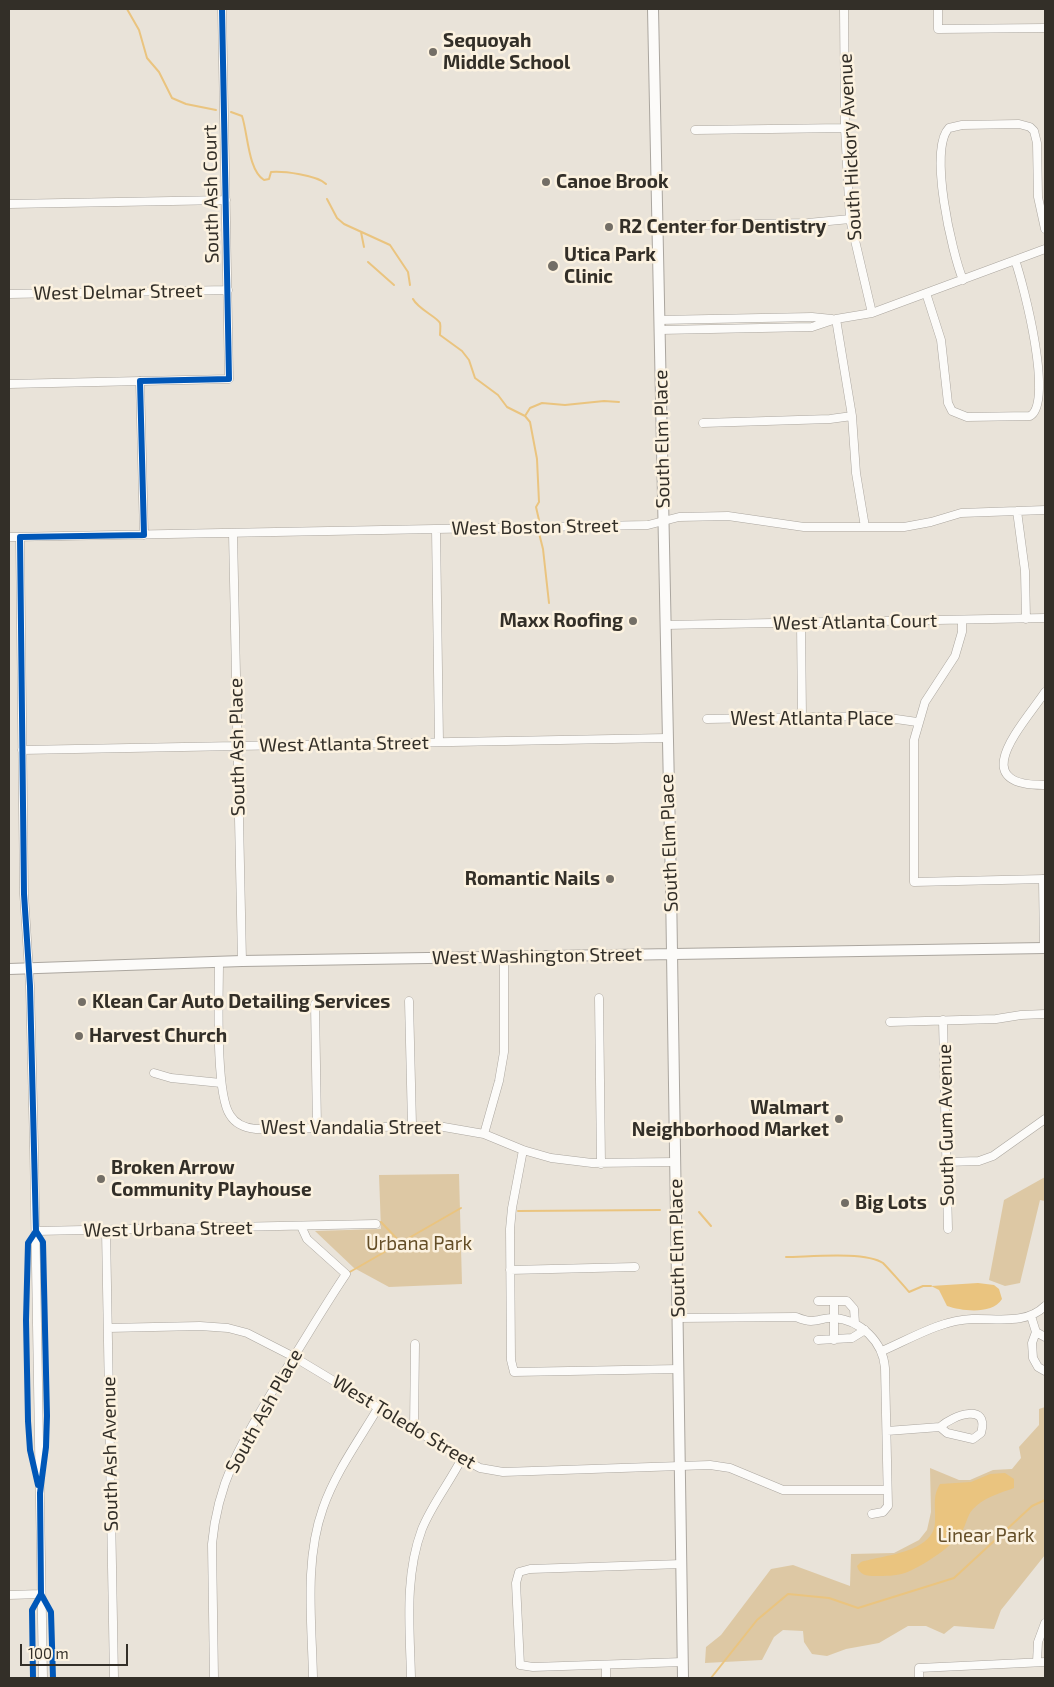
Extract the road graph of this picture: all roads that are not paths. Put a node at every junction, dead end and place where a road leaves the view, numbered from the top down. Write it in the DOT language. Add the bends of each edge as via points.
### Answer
graph roads {
  1 [pos="222,9"];
  2 [pos="653,9"];
  3 [pos="844,9"];
  4 [pos="938,9"];
  5 [pos="1045,28"];
  6 [pos="845,128"];
  7 [pos="695,130"];
  8 [pos="226,200"];
  9 [pos="9,204"];
  10 [pos="850,219"];
  11 [pos="698,225"];
  12 [pos="1045,229"];
  13 [pos="1045,249"];
  14 [pos="1015,260"];
  15 [pos="963,280"];
  16 [pos="228,290"];
  17 [pos="926,293"];
  18 [pos="9,294"];
  19 [pos="872,313"];
  20 [pos="836,319"];
  21 [pos="659,325"];
  22 [pos="140,381"];
  23 [pos="9,384"];
  24 [pos="852,416"];
  25 [pos="703,423"];
  26 [pos="1045,510"];
  27 [pos="1017,511"];
  28 [pos="663,521"];
  29 [pos="865,527"];
  30 [pos="436,529"];
  31 [pos="233,533"];
  32 [pos="144,534"];
  33 [pos="9,537"];
  34 [pos="20,537"];
  35 [pos="1045,618"];
  36 [pos="1026,619"];
  37 [pos="962,620"];
  38 [pos="802,623"];
  39 [pos="665,625"];
  40 [pos="1045,692"];
  41 [pos="802,718"];
  42 [pos="707,719"];
  43 [pos="917,722"];
  44 [pos="667,738"];
  45 [pos="439,742"];
  46 [pos="237,746"];
  47 [pos="22,750"];
  48 [pos="1045,785"];
  49 [pos="1044,879"];
  50 [pos="1045,948"];
  51 [pos="672,954"];
  52 [pos="504,956"];
  53 [pos="242,961"];
  54 [pos="219,962"];
  55 [pos="9,969"];
  56 [pos="29,969"];
  57 [pos="599,998"];
  58 [pos="409,1001"];
  59 [pos="315,1004"];
  60 [pos="1045,1014"];
  61 [pos="943,1020"];
  62 [pos="890,1022"];
  63 [pos="154,1073"];
  64 [pos="221,1083"];
  65 [pos="1045,1119"];
  66 [pos="412,1125"];
  67 [pos="317,1127"];
  68 [pos="484,1134"];
  69 [pos="522,1150"];
  70 [pos="675,1162"];
  71 [pos="946,1162"];
  72 [pos="601,1164"];
  73 [pos="376,1224"];
  74 [pos="301,1226"];
  75 [pos="948,1229"];
  76 [pos="106,1230"];
  77 [pos="36,1231"];
  78 [pos="635,1267"];
  79 [pos="510,1270"];
  80 [pos="818,1301"];
  81 [pos="834,1301"];
  82 [pos="1045,1306"];
  83 [pos="1032,1316"];
  84 [pos="678,1318"];
  85 [pos="834,1318"];
  86 [pos="856,1323"];
  87 [pos="108,1328"];
  88 [pos="865,1330"];
  89 [pos="1036,1332"];
  90 [pos="1045,1337"];
  91 [pos="818,1340"];
  92 [pos="834,1340"];
  93 [pos="415,1344"];
  94 [pos="882,1351"];
  95 [pos="294,1357"];
  96 [pos="679,1369"];
  97 [pos="1045,1370"];
  98 [pos="378,1408"];
  99 [pos="940,1427"];
  100 [pos="414,1429"];
  101 [pos="886,1431"];
  102 [pos="462,1458"];
  103 [pos="680,1467"];
  104 [pos="887,1490"];
  105 [pos="872,1514"];
  106 [pos="682,1564"];
  107 [pos="41,1594"];
  108 [pos="9,1595"];
  109 [pos="1045,1624"];
  110 [pos="683,1662"];
  111 [pos="1041,1662"];
  112 [pos="606,1665"];
  113 [pos="43,1678"];
  114 [pos="114,1678"];
  115 [pos="214,1678"];
  116 [pos="313,1678"];
  117 [pos="411,1678"];
  118 [pos="606,1678"];
  119 [pos="684,1678"];
  120 [pos="920,1678"];
  1 -- 8 [label="street, South Ash Court"];
  2 -- 21 [label="main road, South Elm Place"];
  3 -- 6 [label="street, South Hickory Avenue"];
  4 -- 5 [label="street" via="938,29"];
  6 -- 7 [label="street"];
  6 -- 10 [label="street, South Hickory Avenue"];
  8 -- 9 [label="street"];
  8 -- 16 [label="street, South Ash Court"];
  10 -- 11 [label="street"];
  10 -- 19 [label="street, South Hickory Avenue"];
  12 -- 15 [label="street" via="1038,197 1034,130 1019,124 950,128 942,142 943,198 948,232"];
  13 -- 14 [label="street"];
  14 -- 15 [label="street"];
  14 -- 17 [label="street" via="1039,350 1043,398 1034,414 967,417 952,411 948,403 941,340"];
  15 -- 17 [label="street"];
  16 -- 18 [label="street, West Delmar Street"];
  16 -- 22 [label="street, South Ash Court" via="229,379"];
  17 -- 19 [label="street"];
  19 -- 20 [label="street"];
  20 -- 21 [label="street" via="803,317"];
  20 -- 24 [label="street"];
  21 -- 28 [label="main road, South Elm Place"];
  22 -- 23 [label="street"];
  22 -- 32 [label="street"];
  24 -- 25 [label="street"];
  24 -- 29 [label="street" via="856,473"];
  26 -- 27 [label="street, West Boston Street"];
  27 -- 29 [label="street, West Boston Street" via="974,512 918,525"];
  27 -- 36 [label="street" via="1025,571"];
  28 -- 29 [label="street, West Boston Street" via="679,517 728,516 804,527"];
  28 -- 30 [label="street, West Boston Street" via="648,525"];
  28 -- 39 [label="main road, South Elm Place"];
  30 -- 31 [label="street, West Boston Street"];
  30 -- 45 [label="street"];
  31 -- 32 [label="street, West Boston Street"];
  31 -- 46 [label="street, South Ash Place"];
  32 -- 34 [label="street, West Boston Street"];
  33 -- 34 [label="street, West Boston Street"];
  34 -- 47 [label="street"];
  35 -- 36 [label="street, West Atlanta Court"];
  36 -- 37 [label="street, West Atlanta Court"];
  37 -- 38 [label="street, West Atlanta Court"];
  37 -- 43 [label="street" via="955,656 925,702"];
  38 -- 39 [label="street, West Atlanta Court"];
  38 -- 41 [label="street"];
  39 -- 44 [label="main road, South Elm Place"];
  40 -- 48 [label="street" via="1006,750 1003,764 1017,783"];
  41 -- 42 [label="street, West Atlanta Place"];
  41 -- 43 [label="street, West Atlanta Place" via="875,716"];
  43 -- 49 [label="street" via="913,751 914,882"];
  44 -- 45 [label="street, West Atlanta Street"];
  44 -- 51 [label="main road, South Elm Place"];
  45 -- 46 [label="street, West Atlanta Street"];
  46 -- 47 [label="street, West Atlanta Street"];
  46 -- 53 [label="street, South Ash Place"];
  47 -- 56 [label="street" via="24,891"];
  49 -- 50 [label="street"];
  50 -- 51 [label="main road, West Washington Street"];
  51 -- 52 [label="main road, West Washington Street"];
  51 -- 70 [label="main road, South Elm Place"];
  52 -- 53 [label="main road, West Washington Street"];
  52 -- 68 [label="street" via="504,1052"];
  53 -- 54 [label="main road, West Washington Street"];
  54 -- 56 [label="main road, West Washington Street"];
  54 -- 64 [label="street"];
  55 -- 56 [label="main road, West Washington Street"];
  56 -- 77 [label="street"];
  57 -- 72 [label="street"];
  58 -- 66 [label="street"];
  59 -- 67 [label="street"];
  60 -- 61 [label="street"];
  61 -- 62 [label="street"];
  61 -- 71 [label="street, South Gum Avenue"];
  63 -- 64 [label="street"];
  64 -- 67 [label="street, West Vandalia Street" via="226,1110 234,1121 249,1128"];
  65 -- 71 [label="street" via="993,1156 980,1161"];
  66 -- 67 [label="street, West Vandalia Street"];
  66 -- 68 [label="street, West Vandalia Street"];
  68 -- 69 [label="street, West Vandalia Street"];
  69 -- 72 [label="street, West Vandalia Street" via="551,1158"];
  69 -- 79 [label="street" via="512,1208"];
  70 -- 72 [label="street, West Vandalia Street"];
  70 -- 84 [label="main road, South Elm Place"];
  71 -- 75 [label="street, South Gum Avenue"];
  73 -- 74 [label="street, West Urbana Street"];
  74 -- 76 [label="street, West Urbana Street"];
  74 -- 95 [label="street, South Ash Place" via="306,1239 346,1274"];
  76 -- 77 [label="street, West Urbana Street"];
  76 -- 87 [label="street, South Ash Avenue"];
  77 -- 107 [label="street"];
  78 -- 79 [label="street"];
  79 -- 96 [label="street" via="511,1360 514,1372"];
  80 -- 81 [label="street"];
  81 -- 85 [label="street"];
  81 -- 86 [label="street" via="850,1303"];
  82 -- 83 [label="street"];
  83 -- 89 [label="street"];
  83 -- 94 [label="street" via="958,1321"];
  84 -- 85 [label="street" via="796,1318 812,1321"];
  84 -- 96 [label="main road, South Elm Place"];
  85 -- 86 [label="street"];
  85 -- 92 [label="street"];
  86 -- 88 [label="street"];
  87 -- 95 [label="street, West Toledo Street" via="228,1328 256,1336"];
  87 -- 114 [label="street, South Ash Avenue"];
  88 -- 92 [label="street" via="852,1338"];
  88 -- 94 [label="street"];
  89 -- 90 [label="street"];
  89 -- 97 [label="street" via="1032,1343 1033,1358 1038,1367"];
  91 -- 92 [label="street"];
  93 -- 100 [label="street"];
  94 -- 101 [label="street"];
  95 -- 98 [label="street, West Toledo Street"];
  95 -- 115 [label="street, South Ash Place" via="238,1450 218,1503 212,1558"];
  96 -- 103 [label="main road, South Elm Place"];
  98 -- 100 [label="street, West Toledo Street"];
  98 -- 116 [label="street" via="329,1492 315,1537"];
  99 -- 99 [label="street" via="948,1433 973,1439 980,1433 982,1424 979,1418 970,1414 948,1419"];
  99 -- 101 [label="street"];
  100 -- 102 [label="street, West Toledo Street"];
  101 -- 104 [label="street"];
  102 -- 103 [label="street, West Toledo Street" via="480,1468 503,1472"];
  102 -- 117 [label="street" via="426,1521 416,1549 410,1582"];
  103 -- 104 [label="street, West Toledo Street" via="710,1465 730,1468 784,1490"];
  103 -- 106 [label="main road, South Elm Place"];
  104 -- 105 [label="street" via="886,1510"];
  106 -- 110 [label="main road, South Elm Place"];
  106 -- 112 [label="street" via="519,1572 516,1583 520,1665"];
  107 -- 108 [label="street"];
  107 -- 113 [label="street"];
  109 -- 111 [label="street" via="1038,1642"];
  110 -- 112 [label="street"];
  110 -- 119 [label="main road, South Elm Place"];
  111 -- 120 [label="street" via="919,1668"];
  112 -- 118 [label="street"];
}
